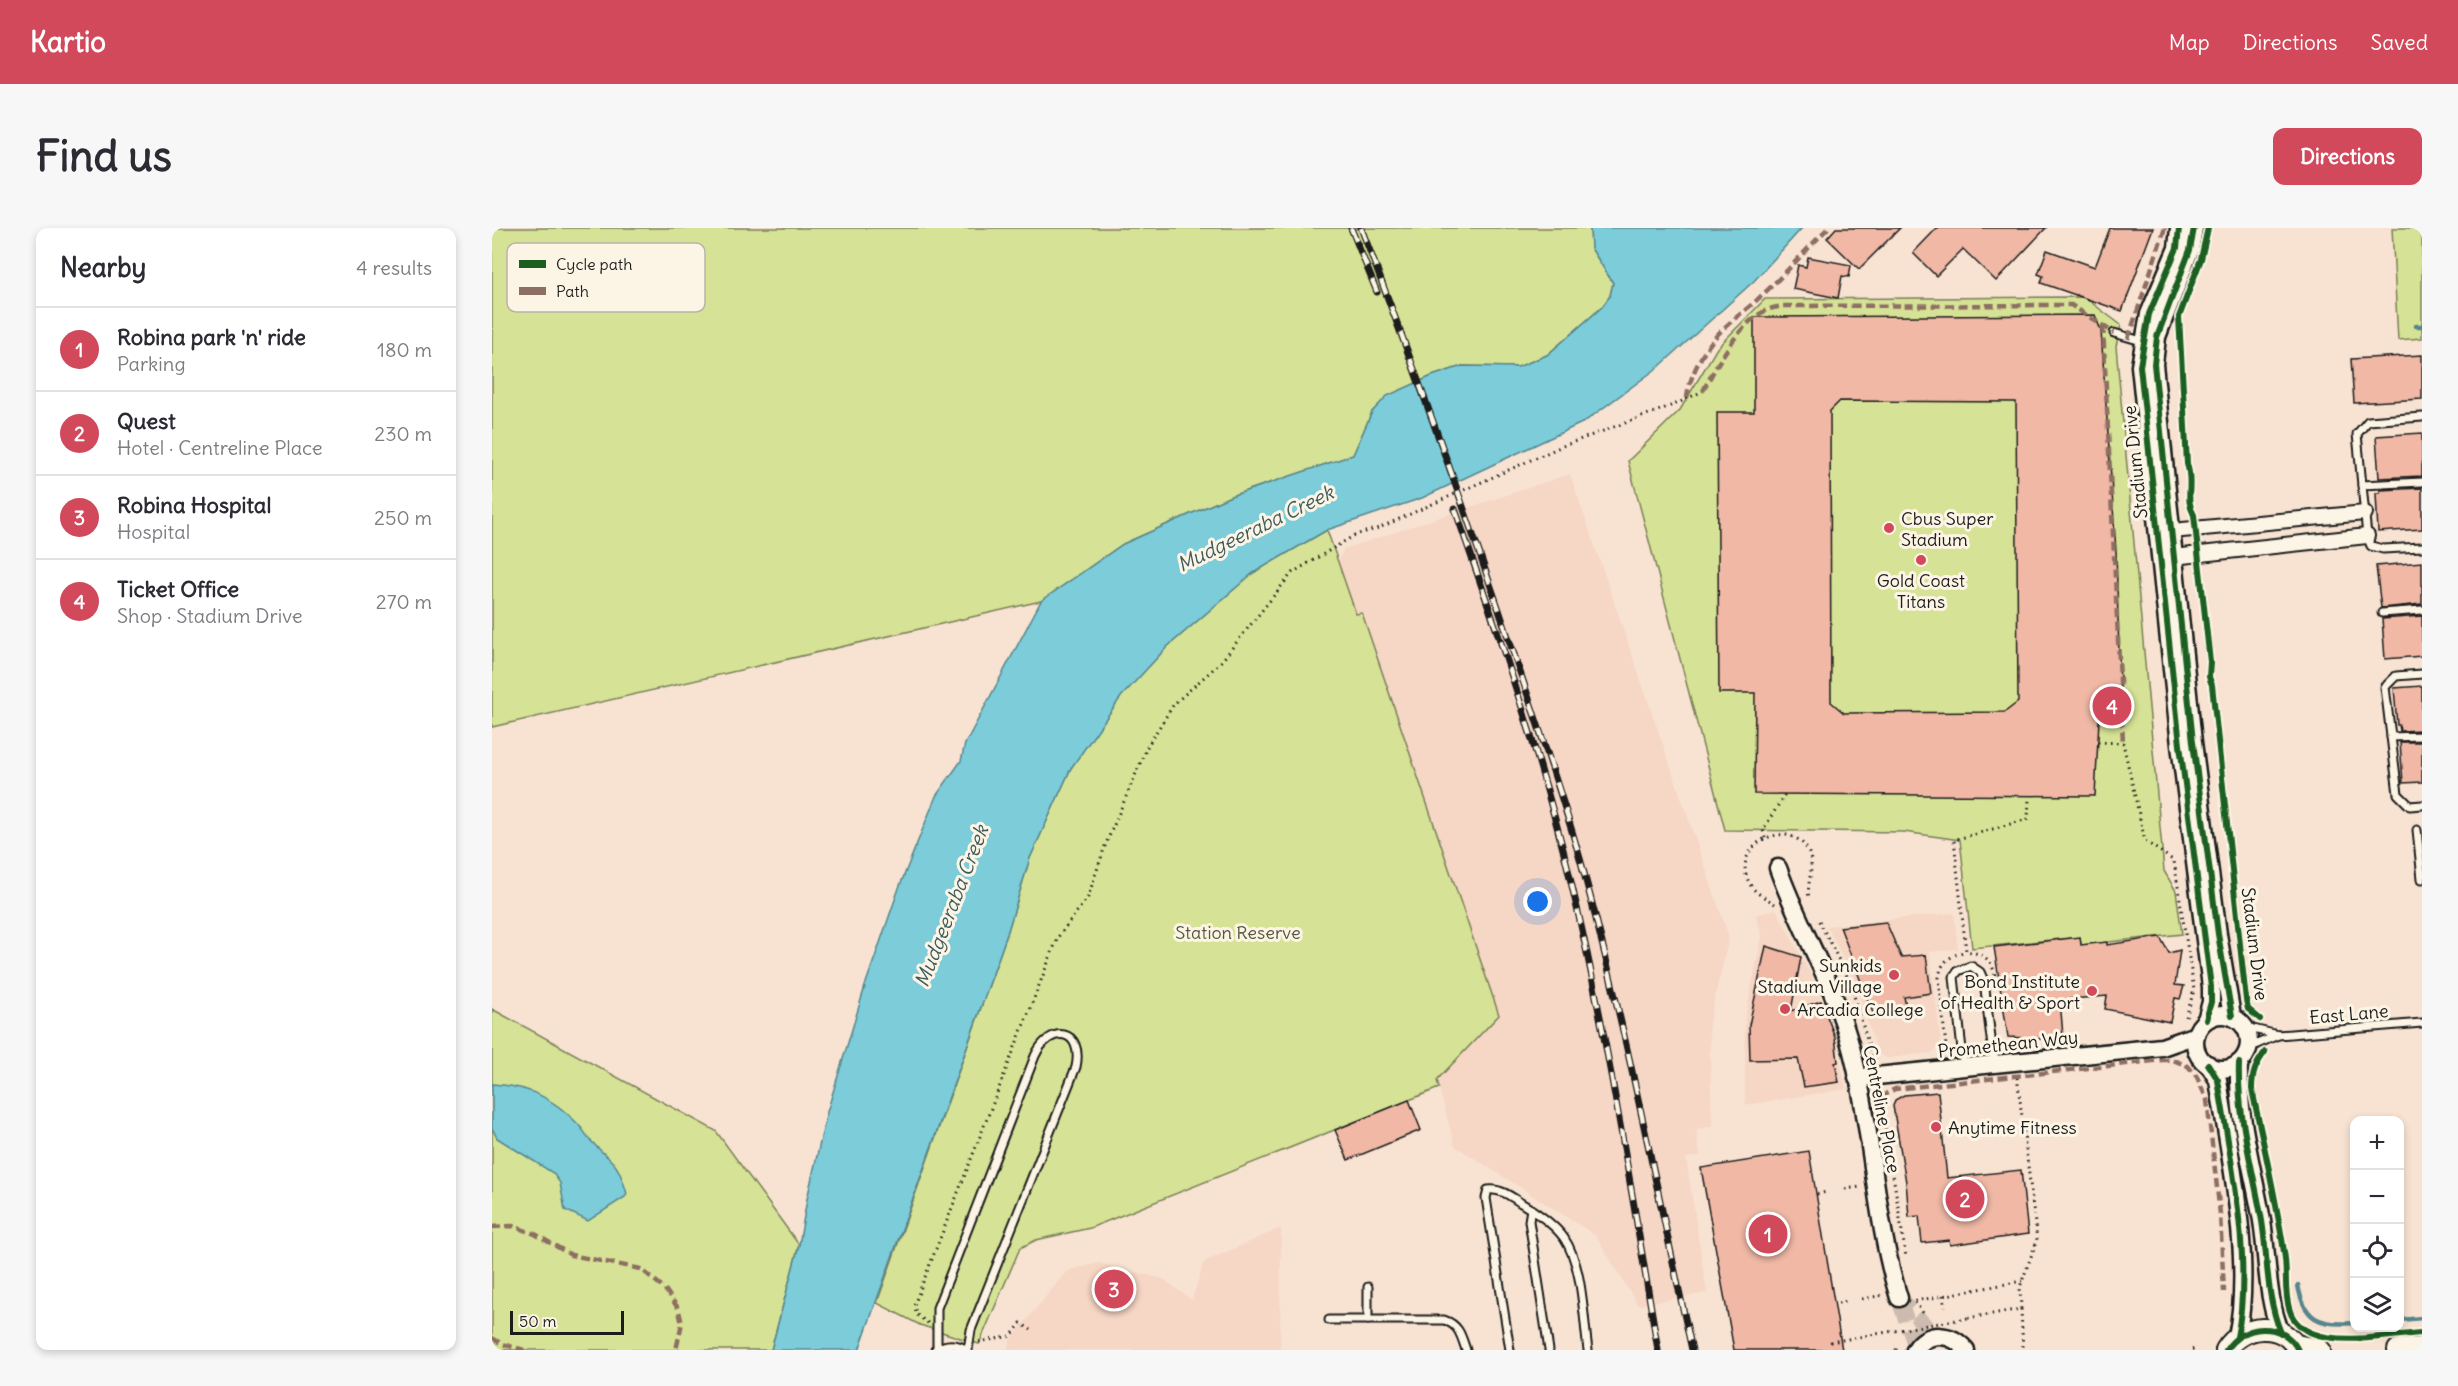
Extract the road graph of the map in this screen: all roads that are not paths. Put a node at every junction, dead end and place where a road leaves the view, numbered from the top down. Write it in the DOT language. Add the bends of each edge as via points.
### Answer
graph roads {
  1 [pos="2179,228"];
  2 [pos="2193,228"];
  3 [pos="2114,333"];
  4 [pos="2150,343"];
  5 [pos="2422,417"];
  6 [pos="2422,482"];
  7 [pos="2362,485"];
  8 [pos="2365,513"];
  9 [pos="2259,522"];
  10 [pos="2164,531"];
  11 [pos="2367,536"];
  12 [pos="2264,547"];
  13 [pos="2422,547"];
  14 [pos="2173,557"];
  15 [pos="2422,610"];
  16 [pos="2382,613"];
  17 [pos="2422,674"];
  18 [pos="2422,735"];
  19 [pos="2391,737"];
  20 [pos="2422,805"];
  21 [pos="2417,831"];
  22 [pos="1778,868"];
  23 [pos="2422,879"];
  24 [pos="2206,1020"];
  25 [pos="2238,1021"];
  26 [pos="2422,1023"];
  27 [pos="2191,1028"];
  28 [pos="2278,1035"];
  29 [pos="2162,1047"];
  30 [pos="2248,1048"];
  31 [pos="2203,1060"];
  32 [pos="2239,1063"];
  33 [pos="1994,1065"];
  34 [pos="1964,1068"];
  35 [pos="1857,1078"];
  36 [pos="1530,1209"];
  37 [pos="1368,1287"];
  38 [pos="1903,1297"];
  39 [pos="1329,1320"];
  40 [pos="1368,1320"];
  41 [pos="2292,1343"];
  42 [pos="2228,1345"];
  43 [pos="2422,1348"];
  44 [pos="936,1349"];
  45 [pos="968,1350"];
  46 [pos="1466,1350"];
  47 [pos="1510,1350"];
  48 [pos="1549,1350"];
  49 [pos="1588,1350"];
  50 [pos="1915,1350"];
  51 [pos="1966,1350"];
  52 [pos="2320,1350"];
  53 [pos="2398,1350"];
  1 -- 4 [label="street, Stadium Drive" via="2177,248 2150,314"];
  2 -- 4 [label="street, Stadium Drive" via="2190,250"];
  3 -- 4 [label="lane"];
  4 -- 10 [label="street, Stadium Drive" via="2140,366"];
  5 -- 7 [label="lane" via="2368,421 2357,434"];
  6 -- 7 [label="lane"];
  7 -- 8 [label="lane"];
  8 -- 9 [label="street"];
  8 -- 11 [label="lane"];
  9 -- 10 [label="street"];
  9 -- 12 [label="street"];
  10 -- 14 [label="street, Stadium Drive"];
  10 -- 24 [label="street, Stadium Drive" via="2180,745 2211,987"];
  11 -- 12 [label="street"];
  11 -- 13 [label="lane" via="2371,546 2383,549"];
  12 -- 14 [label="street"];
  14 -- 25 [label="street, Stadium Drive" via="2218,934"];
  15 -- 16 [label="lane"];
  17 -- 19 [label="lane" via="2396,676 2385,687"];
  18 -- 19 [label="lane"];
  19 -- 20 [label="lane" via="2398,794 2410,806"];
  21 -- 23 [label="lane"];
  22 -- 35 [label="street, Centreline Place" via="1834,997"];
  24 -- 25 [label="street" via="2214,1016"];
  24 -- 27 [label="street"];
  25 -- 28 [label="lane"];
  25 -- 30 [label="street" via="2248,1034"];
  26 -- 28 [label="lane, East Lane"];
  27 -- 29 [label="street"];
  27 -- 31 [label="street"];
  28 -- 30 [label="lane"];
  29 -- 31 [label="street"];
  29 -- 33 [label="street, Promethean Way"];
  30 -- 32 [label="street"];
  31 -- 32 [label="street" via="2224,1069"];
  31 -- 42 [label="street" via="2218,1080 2238,1222 2243,1292"];
  32 -- 41 [label="street" via="2237,1088 2262,1221 2271,1304"];
  33 -- 34 [label="street, Promethean Way"];
  33 -- 34 [label="lane" via="1984,981 1971,966 1954,977"];
  34 -- 35 [label="street, Promethean Way"];
  35 -- 38 [label="street, Centreline Place" via="1891,1272"];
  36 -- 47 [label="lane" via="1497,1190 1486,1193"];
  36 -- 48 [label="lane"];
  36 -- 49 [label="lane" via="1563,1236 1571,1250"];
  37 -- 40 [label="lane"];
  39 -- 40 [label="lane"];
  40 -- 46 [label="lane" via="1444,1320 1456,1326"];
  41 -- 42 [label="main road" via="2258,1329"];
  41 -- 52 [label="main road"];
  43 -- 53 [label="main road"];
  44 -- 45 [label="lane" via="953,1344"];
  44 -- 45 [label="lane" via="937,1308 1035,1056 1047,1038 1068,1036 1077,1047 1076,1067 969,1338"];
  50 -- 51 [label="street" via="1936,1335 1953,1339"];
}
